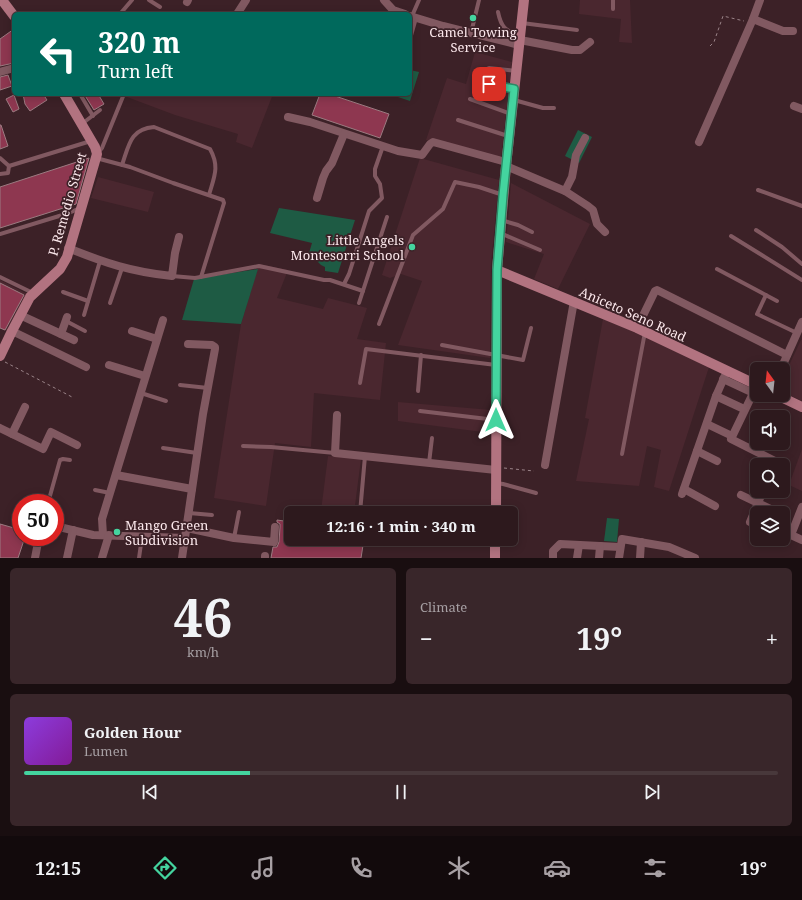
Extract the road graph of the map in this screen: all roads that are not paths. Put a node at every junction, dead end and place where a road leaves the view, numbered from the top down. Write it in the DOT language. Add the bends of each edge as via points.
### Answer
graph roads {
  1 [pos="132,0"];
  2 [pos="149,0"];
  3 [pos="246,0"];
  4 [pos="384,0"];
  5 [pos="419,0"];
  6 [pos="479,0"];
  7 [pos="524,0"];
  8 [pos="613,0"];
  9 [pos="760,0"];
  10 [pos="3,5"];
  11 [pos="160,8"];
  12 [pos="613,9"];
  13 [pos="122,12"];
  14 [pos="238,12"];
  15 [pos="399,12"];
  16 [pos="498,12"];
  17 [pos="12,14"];
  18 [pos="412,14"];
  19 [pos="412,16"];
  20 [pos="752,21"];
  21 [pos="522,23"];
  22 [pos="577,30"];
  23 [pos="793,31"];
  24 [pos="471,33"];
  25 [pos="519,40"];
  26 [pos="590,42"];
  27 [pos="12,69"];
  28 [pos="516,71"];
  29 [pos="0,72"];
  30 [pos="513,94"];
  31 [pos="65,96"];
  32 [pos="81,96"];
  33 [pos="123,96"];
  34 [pos="470,99"];
  35 [pos="554,108"];
  36 [pos="100,110"];
  37 [pos="511,114"];
  38 [pos="93,116"];
  39 [pos="288,117"];
  40 [pos="458,120"];
  41 [pos="82,124"];
  42 [pos="344,134"];
  43 [pos="509,136"];
  44 [pos="585,138"];
  45 [pos="91,141"];
  46 [pos="699,142"];
  47 [pos="383,146"];
  48 [pos="96,156"];
  49 [pos="0,158"];
  50 [pos="506,164"];
  51 [pos="122,165"];
  52 [pos="9,166"];
  53 [pos="0,174"];
  54 [pos="758,190"];
  55 [pos="565,191"];
  56 [pos="209,195"];
  57 [pos="503,195"];
  58 [pos="317,198"];
  59 [pos="802,206"];
  60 [pos="80,208"];
  61 [pos="388,217"];
  62 [pos="501,220"];
  63 [pos="756,230"];
  64 [pos="532,232"];
  65 [pos="605,232"];
  66 [pos="500,233"];
  67 [pos="0,234"];
  68 [pos="731,236"];
  69 [pos="179,237"];
  70 [pos="68,248"];
  71 [pos="540,250"];
  72 [pos="100,261"];
  73 [pos="802,264"];
  74 [pos="122,268"];
  75 [pos="717,269"];
  76 [pos="497,270"];
  77 [pos="172,276"];
  78 [pos="0,277"];
  79 [pos="201,277"];
  80 [pos="802,280"];
  81 [pos="344,284"];
  82 [pos="363,291"];
  83 [pos="64,292"];
  84 [pos="33,294"];
  85 [pos="766,295"];
  86 [pos="88,301"];
  87 [pos="777,301"];
  88 [pos="574,302"];
  89 [pos="110,303"];
  90 [pos="359,303"];
  91 [pos="20,315"];
  92 [pos="84,315"];
  93 [pos="67,319"];
  94 [pos="163,320"];
  95 [pos="802,322"];
  96 [pos="379,324"];
  97 [pos="531,328"];
  98 [pos="641,330"];
  99 [pos="12,331"];
  100 [pos="85,331"];
  101 [pos="132,331"];
  102 [pos="61,334"];
  103 [pos="796,334"];
  104 [pos="157,339"];
  105 [pos="74,340"];
  106 [pos="188,344"];
  107 [pos="442,344"];
  108 [pos="421,355"];
  109 [pos="0,356"];
  110 [pos="787,356"];
  111 [pos="496,360"];
  112 [pos="784,362"];
  113 [pos="109,365"];
  114 [pos="86,367"];
  115 [pos="725,375"];
  116 [pos="145,376"];
  117 [pos="360,383"];
  118 [pos="180,385"];
  119 [pos="750,386"];
  120 [pos="209,388"];
  121 [pos="418,392"];
  122 [pos="140,393"];
  123 [pos="716,396"];
  124 [pos="750,399"];
  125 [pos="790,401"];
  126 [pos="166,402"];
  127 [pos="25,407"];
  128 [pos="802,407"];
  129 [pos="744,409"];
  130 [pos="420,412"];
  131 [pos="337,415"];
  132 [pos="496,420"];
  133 [pos="707,424"];
  134 [pos="0,428"];
  135 [pos="12,434"];
  136 [pos="730,435"];
  137 [pos="432,438"];
  138 [pos="77,445"];
  139 [pos="243,446"];
  140 [pos="162,448"];
  141 [pos="697,451"];
  142 [pos="197,453"];
  143 [pos="335,453"];
  144 [pos="622,454"];
  145 [pos="365,456"];
  146 [pos="769,458"];
  147 [pos="70,460"];
  148 [pos="717,461"];
  149 [pos="429,463"];
  150 [pos="545,465"];
  151 [pos="496,468"];
  152 [pos="116,475"];
  153 [pos="496,483"];
  154 [pos="192,489"];
  155 [pos="95,490"];
  156 [pos="110,493"];
  157 [pos="536,493"];
  158 [pos="51,494"];
  159 [pos="741,494"];
  160 [pos="760,498"];
  161 [pos="758,503"];
  162 [pos="361,506"];
  163 [pos="496,506"];
  164 [pos="715,506"];
  165 [pos="757,506"];
  166 [pos="764,506"];
  167 [pos="802,507"];
  168 [pos="239,512"];
  169 [pos="189,513"];
  170 [pos="212,515"];
  171 [pos="275,527"];
  172 [pos="64,528"];
  173 [pos="187,528"];
  174 [pos="73,530"];
  175 [pos="106,535"];
  176 [pos="142,536"];
  177 [pos="185,538"];
  178 [pos="234,538"];
  179 [pos="802,540"];
  180 [pos="641,542"];
  181 [pos="579,545"];
  182 [pos="37,546"];
  183 [pos="495,546"];
  184 [pos="600,546"];
  185 [pos="620,547"];
  186 [pos="35,558"];
  187 [pos="67,558"];
  188 [pos="102,558"];
  189 [pos="139,558"];
  190 [pos="182,558"];
  191 [pos="495,558"];
  192 [pos="553,558"];
  193 [pos="577,558"];
  194 [pos="599,558"];
  195 [pos="619,558"];
  196 [pos="640,558"];
  197 [pos="695,558"];
  1 -- 13 [label="lane"];
  2 -- 11 [label="lane"];
  3 -- 14 [label="street"];
  4 -- 15 [label="street" via="393,10"];
  5 -- 18 [label="lane"];
  6 -- 24 [label="lane"];
  7 -- 21 [label="street"];
  8 -- 12 [label="lane"];
  9 -- 20 [label="street"];
  10 -- 17 [label="street"];
  16 -- 25 [label="lane" via="500,24"];
  19 -- 24 [label="street"];
  20 -- 23 [label="street" via="783,31"];
  20 -- 46 [label="street"];
  21 -- 22 [label="lane"];
  21 -- 25 [label="street"];
  24 -- 25 [label="street"];
  25 -- 26 [label="street" via="572,50 580,50"];
  25 -- 28 [label="street"];
  27 -- 29 [label="street"];
  28 -- 30 [label="street"];
  28 -- 30 [label="lane" via="489,68 482,73 482,79 489,84"];
  30 -- 35 [label="lane" via="543,108"];
  30 -- 37 [label="street"];
  31 -- 41 [label="street, P. Remedio Street"];
  32 -- 38 [label="lane"];
  33 -- 48 [label="lane" via="102,148"];
  34 -- 37 [label="lane"];
  36 -- 38 [label="lane"];
  37 -- 43 [label="street"];
  38 -- 41 [label="lane"];
  39 -- 42 [label="street"];
  40 -- 43 [label="lane"];
  41 -- 45 [label="street, P. Remedio Street"];
  42 -- 47 [label="street"];
  42 -- 58 [label="street" via="323,178"];
  43 -- 50 [label="street"];
  44 -- 55 [label="street" via="576,155 572,176"];
  45 -- 48 [label="street, P. Remedio Street"];
  45 -- 52 [label="lane"];
  47 -- 50 [label="street" via="422,155 433,142"];
  47 -- 81 [label="lane" via="375,169 382,198 369,211"];
  48 -- 51 [label="lane"];
  48 -- 60 [label="street, P. Remedio Street"];
  49 -- 52 [label="lane"];
  50 -- 55 [label="street"];
  50 -- 57 [label="street"];
  51 -- 56 [label="lane"];
  51 -- 56 [label="lane" via="132,137 146,128 154,127 210,149 215,157 216,167"];
  52 -- 53 [label="lane" via="8,172"];
  54 -- 59 [label="lane"];
  55 -- 65 [label="street" via="592,209 597,224"];
  56 -- 79 [label="lane" via="223,200 224,203"];
  57 -- 62 [label="street"];
  57 -- 96 [label="lane" via="455,182 443,209 413,235"];
  60 -- 67 [label="lane"];
  60 -- 70 [label="street, P. Remedio Street"];
  61 -- 82 [label="lane"];
  62 -- 64 [label="lane"];
  62 -- 66 [label="street"];
  63 -- 73 [label="lane" via="782,246"];
  66 -- 71 [label="lane"];
  66 -- 76 [label="street"];
  68 -- 80 [label="lane"];
  69 -- 77 [label="street"];
  70 -- 72 [label="street"];
  70 -- 84 [label="street, P. Remedio Street" via="67,257 60,269"];
  72 -- 74 [label="street"];
  72 -- 86 [label="lane"];
  74 -- 77 [label="street"];
  74 -- 89 [label="lane"];
  75 -- 85 [label="lane"];
  76 -- 88 [label="street, Aniceto Seno Road"];
  76 -- 111 [label="street"];
  77 -- 79 [label="lane"];
  78 -- 84 [label="lane"];
  79 -- 81 [label="lane" via="259,266"];
  81 -- 82 [label="lane"];
  82 -- 90 [label="lane"];
  83 -- 86 [label="lane"];
  84 -- 91 [label="street, P. Remedio Street"];
  85 -- 87 [label="lane"];
  85 -- 103 [label="lane" via="757,314"];
  86 -- 92 [label="lane"];
  88 -- 98 [label="street, Aniceto Seno Road"];
  88 -- 150 [label="street"];
  91 -- 99 [label="street, P. Remedio Street"];
  91 -- 102 [label="street"];
  93 -- 100 [label="lane"];
  93 -- 102 [label="street"];
  94 -- 104 [label="street"];
  95 -- 103 [label="street"];
  97 -- 111 [label="lane" via="523,360"];
  98 -- 110 [label="street" via="657,290"];
  98 -- 115 [label="street, Aniceto Seno Road"];
  98 -- 144 [label="lane"];
  99 -- 109 [label="street, P. Remedio Street"];
  99 -- 114 [label="street"];
  101 -- 104 [label="street"];
  102 -- 105 [label="street"];
  103 -- 110 [label="street"];
  104 -- 116 [label="street"];
  106 -- 120 [label="street" via="215,347"];
  107 -- 111 [label="lane" via="488,352"];
  108 -- 111 [label="lane"];
  108 -- 117 [label="lane" via="366,349"];
  108 -- 121 [label="lane"];
  110 -- 112 [label="street"];
  111 -- 132 [label="street"];
  113 -- 116 [label="street"];
  115 -- 119 [label="street, Aniceto Seno Road"];
  115 -- 123 [label="street"];
  116 -- 122 [label="street"];
  118 -- 120 [label="lane"];
  120 -- 142 [label="street"];
  122 -- 126 [label="lane"];
  122 -- 152 [label="street"];
  123 -- 129 [label="street"];
  123 -- 133 [label="street"];
  124 -- 146 [label="street" via="731,439"];
  125 -- 128 [label="street"];
  127 -- 135 [label="street"];
  130 -- 132 [label="lane"];
  131 -- 143 [label="street"];
  132 -- 151 [label="street"];
  133 -- 136 [label="street"];
  133 -- 141 [label="street"];
  134 -- 135 [label="street"];
  135 -- 138 [label="street" via="43,449 51,432"];
  137 -- 149 [label="lane"];
  139 -- 143 [label="lane"];
  140 -- 142 [label="lane"];
  141 -- 148 [label="street"];
  141 -- 164 [label="street" via="683,491"];
  142 -- 154 [label="street"];
  143 -- 145 [label="street"];
  145 -- 149 [label="street"];
  145 -- 162 [label="lane"];
  147 -- 158 [label="lane" via="60,460"];
  149 -- 151 [label="street"];
  151 -- 153 [label="street"];
  152 -- 154 [label="street"];
  152 -- 156 [label="street"];
  153 -- 157 [label="lane"];
  153 -- 163 [label="street"];
  154 -- 169 [label="street"];
  155 -- 156 [label="lane"];
  156 -- 175 [label="street" via="102,519"];
  159 -- 161 [label="street"];
  160 -- 161 [label="street"];
  161 -- 165 [label="street"];
  161 -- 166 [label="street"];
  167 -- 179 [label="street" via="791,535"];
  168 -- 178 [label="lane"];
  169 -- 170 [label="lane"];
  169 -- 173 [label="street"];
  171 -- 178 [label="street" via="274,542"];
  172 -- 174 [label="street"];
  173 -- 177 [label="street"];
  173 -- 178 [label="street"];
  174 -- 175 [label="street"];
  174 -- 187 [label="street"];
  175 -- 176 [label="street"];
  175 -- 188 [label="street"];
  176 -- 177 [label="street"];
  176 -- 189 [label="lane"];
  177 -- 190 [label="street"];
  180 -- 185 [label="street" via="622,539"];
  180 -- 196 [label="street"];
  180 -- 197 [label="street" via="669,547"];
  181 -- 184 [label="street"];
  181 -- 192 [label="street" via="560,544 554,551"];
  181 -- 193 [label="street"];
  182 -- 186 [label="street"];
  183 -- 191 [label="street"];
  184 -- 185 [label="street"];
  184 -- 194 [label="street"];
  185 -- 195 [label="street"];
}
